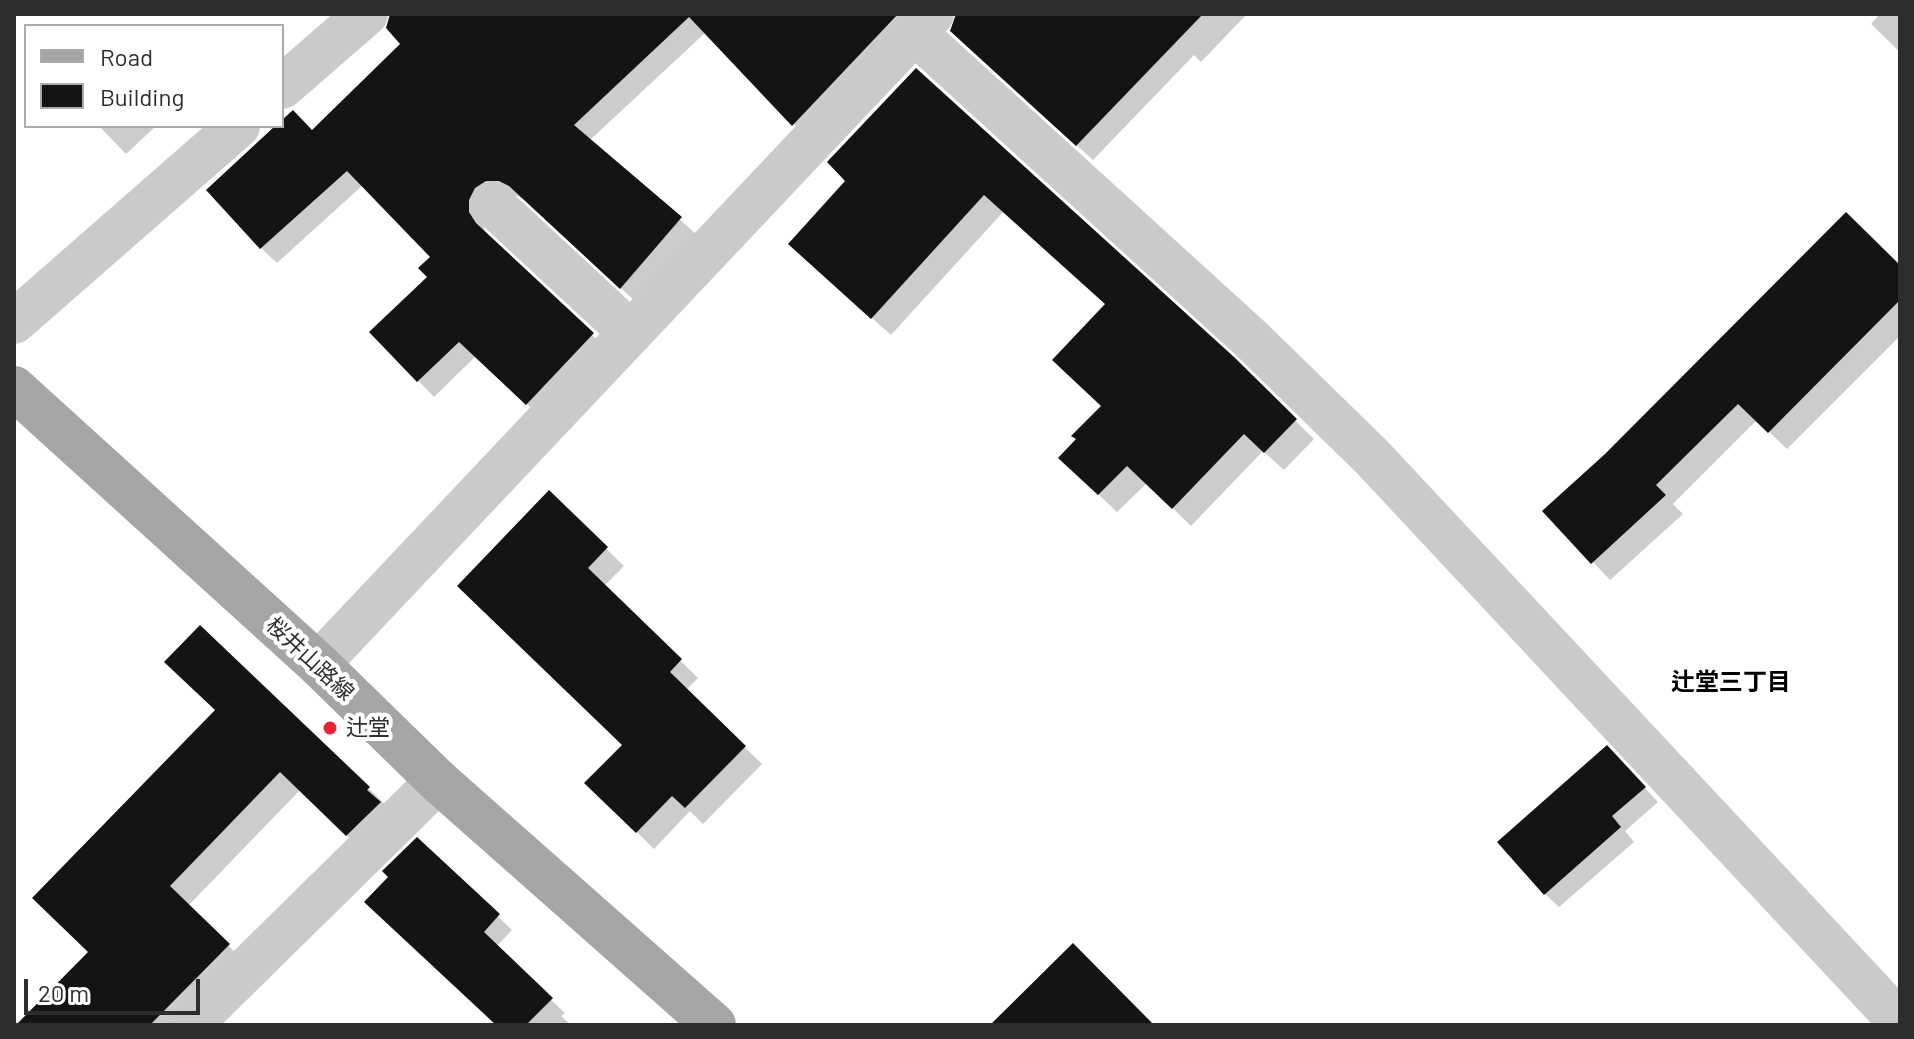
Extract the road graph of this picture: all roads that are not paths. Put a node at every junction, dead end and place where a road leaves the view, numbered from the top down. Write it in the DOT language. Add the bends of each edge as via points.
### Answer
graph roads {
  1 [pos="366,14"];
  2 [pos="924,24"];
  3 [pos="284,85"];
  4 [pos="236,128"];
  5 [pos="493,205"];
  6 [pos="14,322"];
  7 [pos="631,333"];
  8 [pos="14,388"];
  9 [pos="318,664"];
  10 [pos="438,781"];
  11 [pos="1900,1022"];
  12 [pos="190,1025"];
  13 [pos="714,1025"];
  1 -- 3 [label="street"];
  2 -- 7 [label="street"];
  2 -- 11 [label="street" via="1372,457"];
  4 -- 6 [label="street"];
  5 -- 7 [label="street"];
  7 -- 9 [label="street"];
  8 -- 9 [label="main road, 桜井山路線"];
  9 -- 10 [label="main road, 桜井山路線"];
  10 -- 12 [label="street"];
  10 -- 13 [label="main road, 桜井山路線"];
}
